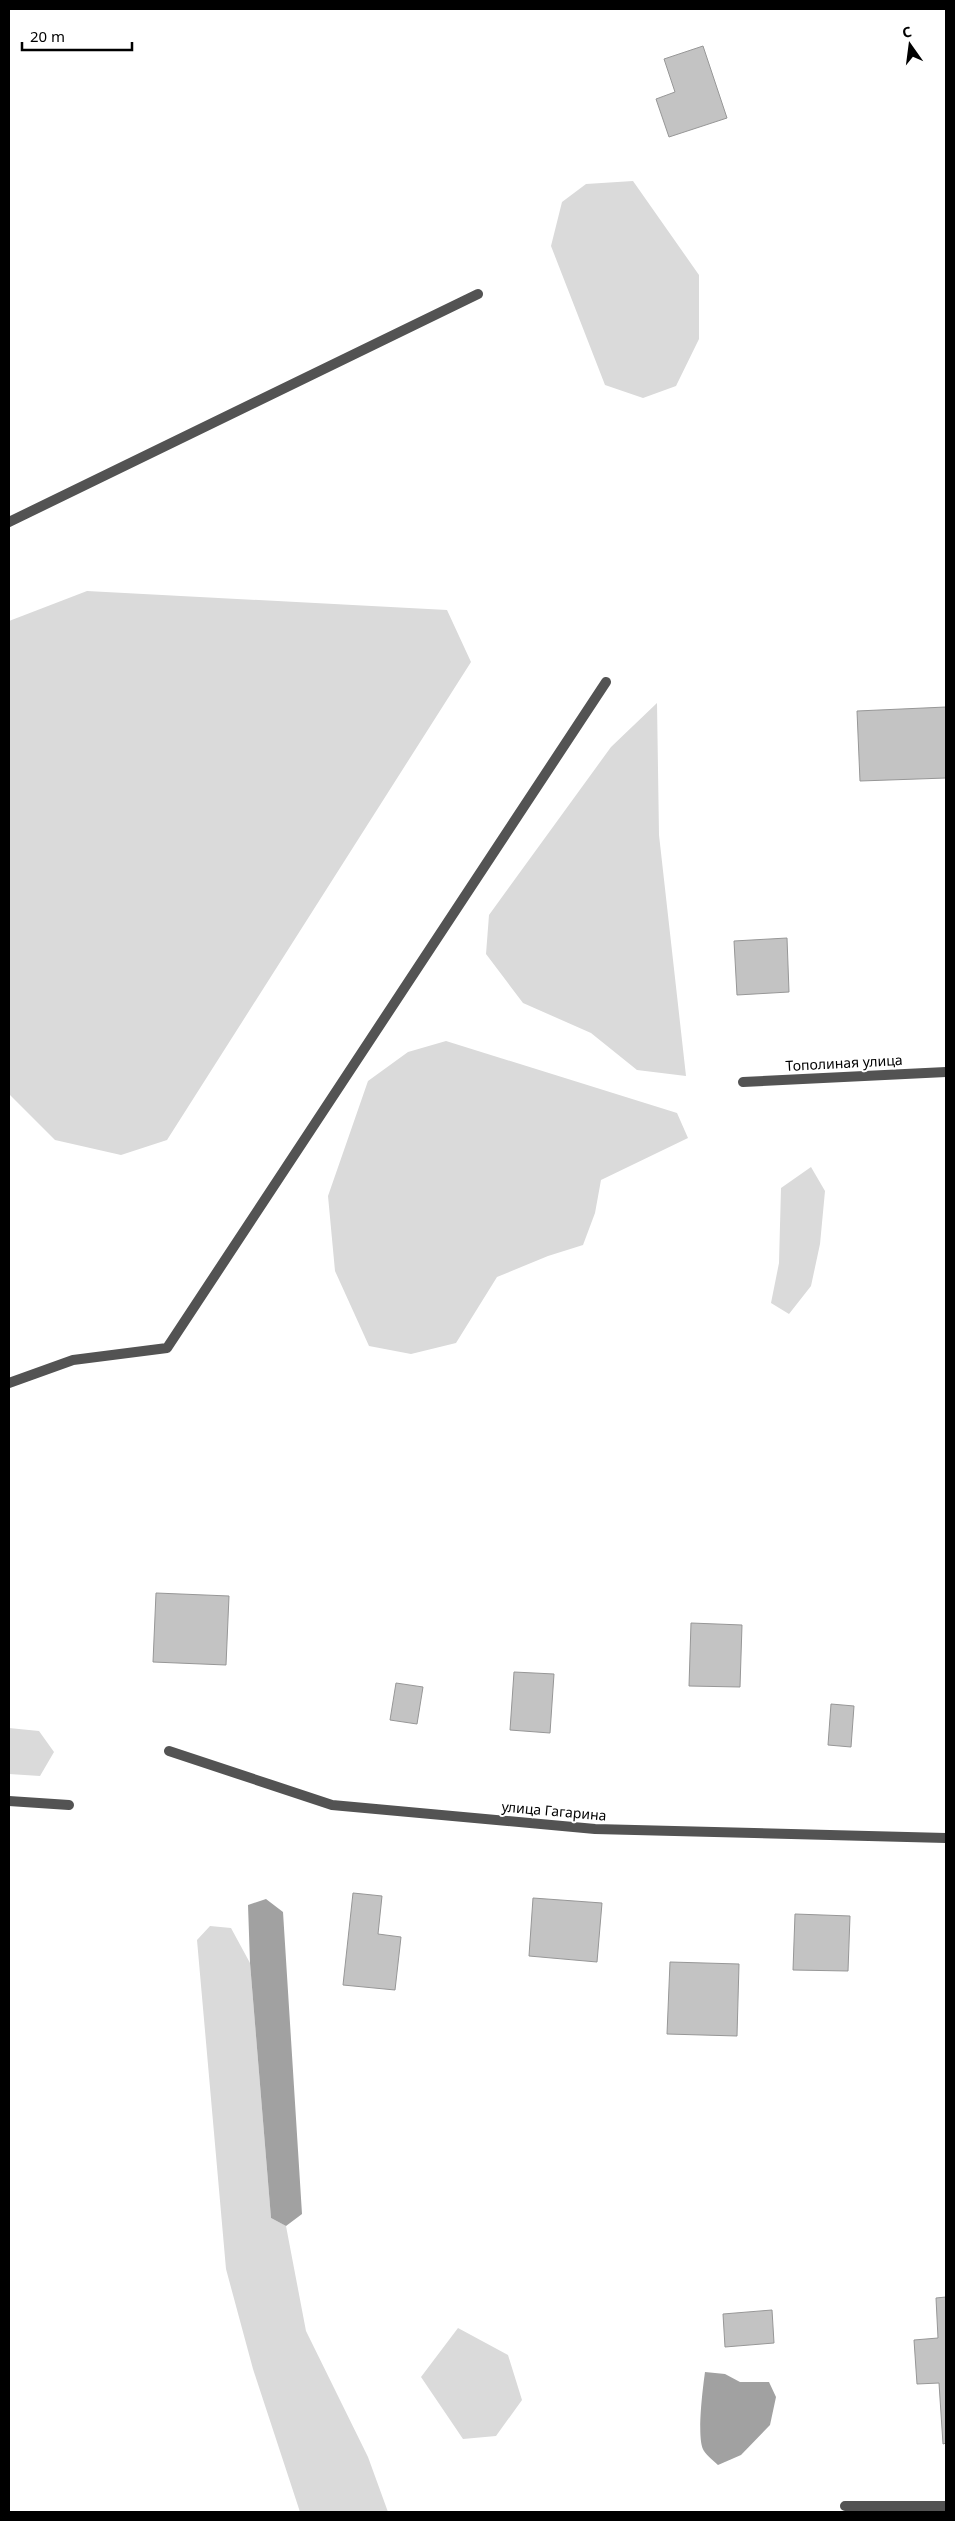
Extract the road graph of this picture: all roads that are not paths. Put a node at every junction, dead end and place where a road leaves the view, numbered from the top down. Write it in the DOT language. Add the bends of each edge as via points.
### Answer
graph roads {
  1 [pos="478,294"];
  2 [pos="9,522"];
  3 [pos="606,682"];
  4 [pos="946,1072"];
  5 [pos="743,1082"];
  6 [pos="9,1383"];
  7 [pos="169,1752"];
  8 [pos="9,1802"];
  9 [pos="69,1806"];
  10 [pos="946,1838"];
  11 [pos="845,2506"];
  12 [pos="946,2506"];
  1 -- 2 [label="street"];
  3 -- 6 [label="street" via="167,1348 73,1360"];
  4 -- 5 [label="street, Тополиная улица"];
  7 -- 10 [label="street, улица Гагарина" via="332,1806 595,1829"];
  8 -- 9 [label="street"];
  11 -- 12 [label="street"];
}
